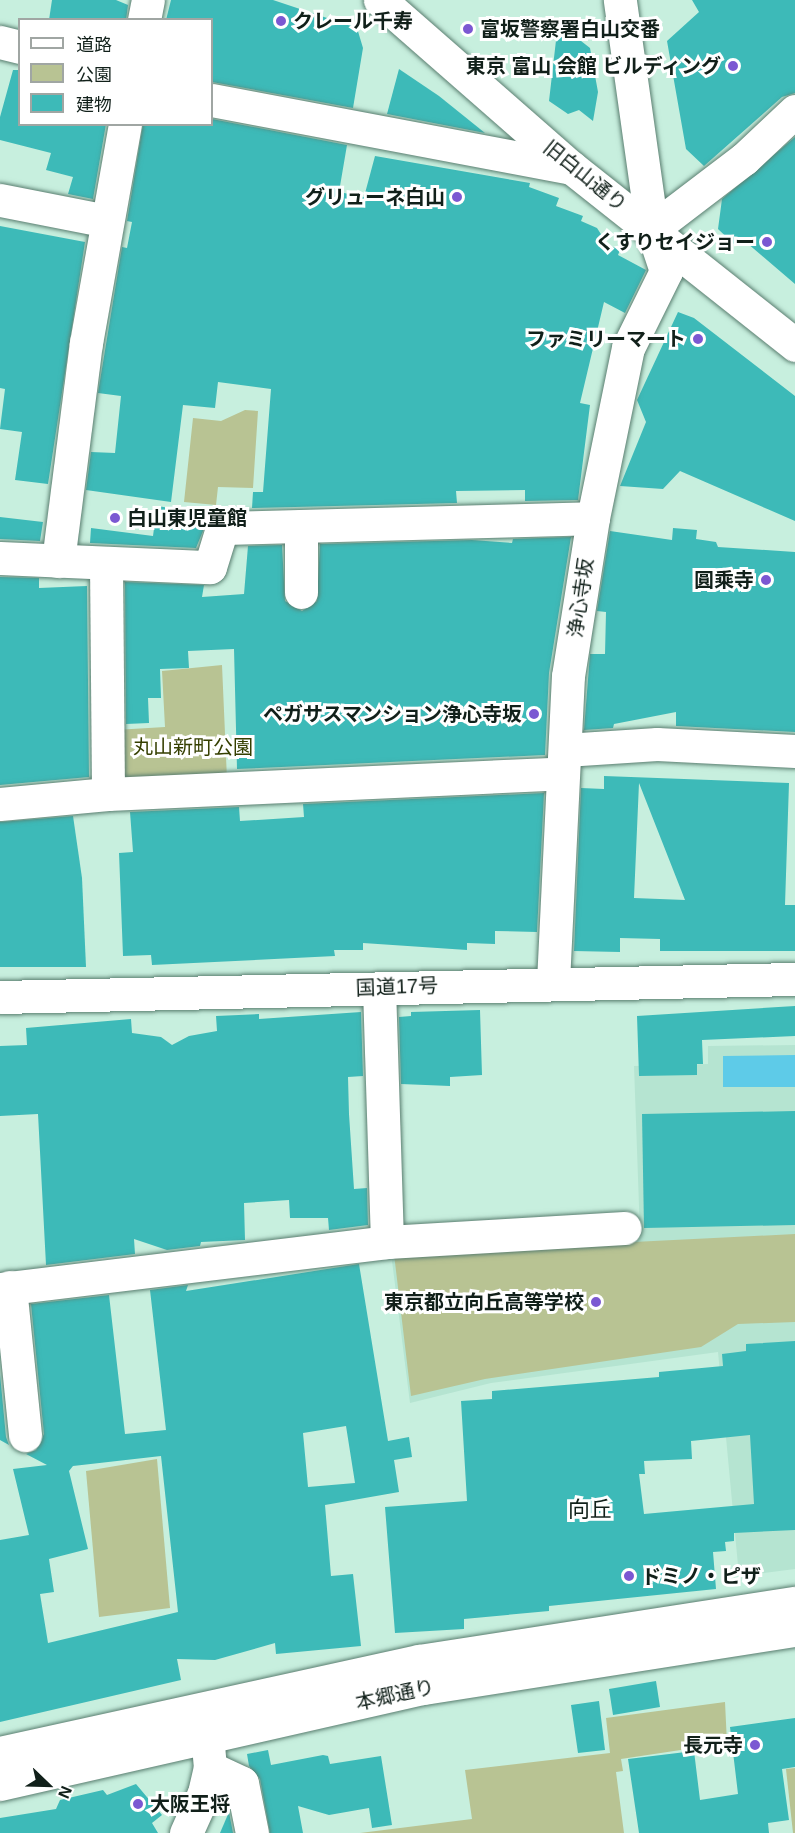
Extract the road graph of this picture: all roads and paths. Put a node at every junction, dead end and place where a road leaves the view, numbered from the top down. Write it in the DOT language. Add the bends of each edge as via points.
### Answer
graph roads {
  1 [pos="148,0"];
  2 [pos="380,0"];
  3 [pos="620,0"];
  4 [pos="144,18"];
  5 [pos="0,42"];
  6 [pos="18,46"];
  7 [pos="213,100"];
  8 [pos="795,111"];
  9 [pos="125,126"];
  10 [pos="572,168"];
  11 [pos="0,200"];
  12 [pos="106,221"];
  13 [pos="652,229"];
  14 [pos="795,345"];
  15 [pos="593,518"];
  16 [pos="301,526"];
  17 [pos="0,558"];
  18 [pos="58,561"];
  19 [pos="106,563"];
  20 [pos="301,592"];
  21 [pos="795,751"];
  22 [pos="564,762"];
  23 [pos="108,794"];
  24 [pos="0,804"];
  25 [pos="795,979"];
  26 [pos="553,982"];
  27 [pos="379,987"];
  28 [pos="0,997"];
  29 [pos="625,1228"];
  30 [pos="387,1242"];
  31 [pos="5,1288"];
  32 [pos="25,1435"];
  33 [pos="795,1603"];
  34 [pos="795,1630"];
  35 [pos="205,1722"];
  36 [pos="0,1753"];
  37 [pos="210,1768"];
  38 [pos="0,1784"];
  39 [pos="186,1833"];
  40 [pos="252,1833"];
  1 -- 4 [label="main road"];
  2 -- 10 [label="main road, 旧白山通り"];
  3 -- 13 [label="main road, 浄心寺坂"];
  5 -- 6 [label="main road"];
  7 -- 10 [label="main road"];
  8 -- 13 [label="main road" via="744,159"];
  9 -- 12 [label="main road"];
  10 -- 13 [label="main road, 旧白山通り"];
  11 -- 12 [label="main road"];
  12 -- 18 [label="main road"];
  13 -- 14 [label="main road, 旧白山通り"];
  13 -- 15 [label="main road, 浄心寺坂" via="666,271 628,348"];
  15 -- 16 [label="main road"];
  15 -- 22 [label="main road, 浄心寺坂" via="568,676"];
  16 -- 19 [label="main road" via="222,528 210,567"];
  16 -- 20 [label="main road"];
  17 -- 18 [label="main road"];
  18 -- 19 [label="main road"];
  19 -- 23 [label="main road"];
  21 -- 22 [label="main road" via="657,744"];
  22 -- 23 [label="main road"];
  22 -- 26 [label="main road, 浄心寺坂"];
  23 -- 24 [label="main road"];
  25 -- 26 [label="main road, 国道17号"];
  26 -- 27 [label="main road, 国道17号"];
  27 -- 28 [label="main road, 国道17号"];
  27 -- 30 [label="main road"];
  29 -- 30 [label="main road"];
  30 -- 31 [label="main road"];
  31 -- 32 [label="main road"];
  33 -- 35 [label="main road, 本郷通り" via="419,1661"];
  34 -- 35 [label="main road, 本郷通り"];
  35 -- 36 [label="main road, 本郷通り"];
  35 -- 37 [label="main road"];
  35 -- 38 [label="main road, 本郷通り"];
  37 -- 39 [label="main road" via="204,1793"];
  37 -- 40 [label="main road" via="242,1783"];
}
